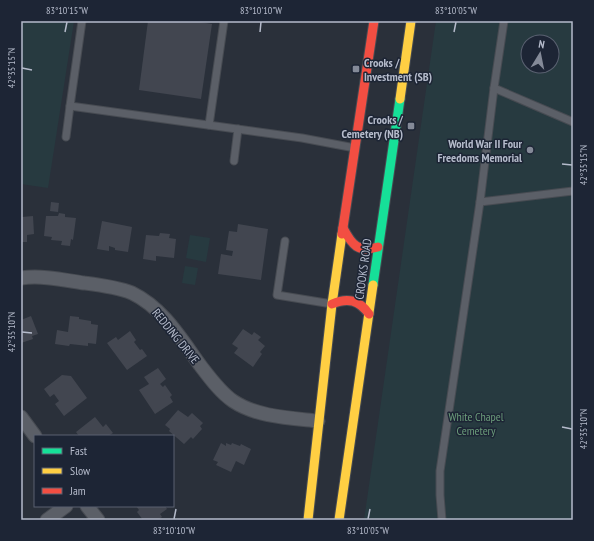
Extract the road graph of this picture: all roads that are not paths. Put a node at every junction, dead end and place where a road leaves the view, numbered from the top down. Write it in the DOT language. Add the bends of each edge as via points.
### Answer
graph roads {
  1 [pos="82,21"];
  2 [pos="224,21"];
  3 [pos="374,21"];
  4 [pos="411,21"];
  5 [pos="504,21"];
  6 [pos="494,88"];
  7 [pos="70,106"];
  8 [pos="573,122"];
  9 [pos="210,125"];
  10 [pos="238,129"];
  11 [pos="66,137"];
  12 [pos="356,148"];
  13 [pos="234,161"];
  14 [pos="573,191"];
  15 [pos="480,202"];
  16 [pos="343,228"];
  17 [pos="285,241"];
  18 [pos="378,247"];
  19 [pos="21,278"];
  20 [pos="332,304"];
  21 [pos="369,314"];
  22 [pos="21,417"];
  23 [pos="318,421"];
  24 [pos="34,435"];
  25 [pos="65,507"];
  26 [pos="88,507"];
  27 [pos="47,520"];
  28 [pos="98,520"];
  29 [pos="308,520"];
  30 [pos="338,520"];
  31 [pos="442,520"];
  1 -- 7 [label="lane"];
  2 -- 9 [label="lane"];
  3 -- 12 [label="main road"];
  4 -- 18 [label="main road, CROOKS ROAD"];
  5 -- 6 [label="lane"];
  6 -- 8 [label="lane"];
  6 -- 15 [label="lane"];
  7 -- 9 [label="lane"];
  7 -- 11 [label="lane"];
  9 -- 10 [label="lane"];
  10 -- 12 [label="lane"];
  10 -- 13 [label="lane"];
  12 -- 16 [label="main road"];
  14 -- 15 [label="lane"];
  15 -- 31 [label="lane" via="440,471"];
  16 -- 18 [label="main road" via="349,240 356,246 367,249"];
  16 -- 20 [label="main road"];
  17 -- 20 [label="lane" via="277,295"];
  18 -- 21 [label="main road, CROOKS ROAD"];
  19 -- 23 [label="street, REDDING DRIVE" via="55,279 109,286 132,293 165,318 216,386 234,401 263,414"];
  20 -- 21 [label="main road" via="340,300 352,300"];
  20 -- 23 [label="main road"];
  21 -- 30 [label="main road, CROOKS ROAD"];
  22 -- 24 [label="street"];
  23 -- 29 [label="main road"];
  25 -- 27 [label="street"];
  26 -- 28 [label="street"];
}
